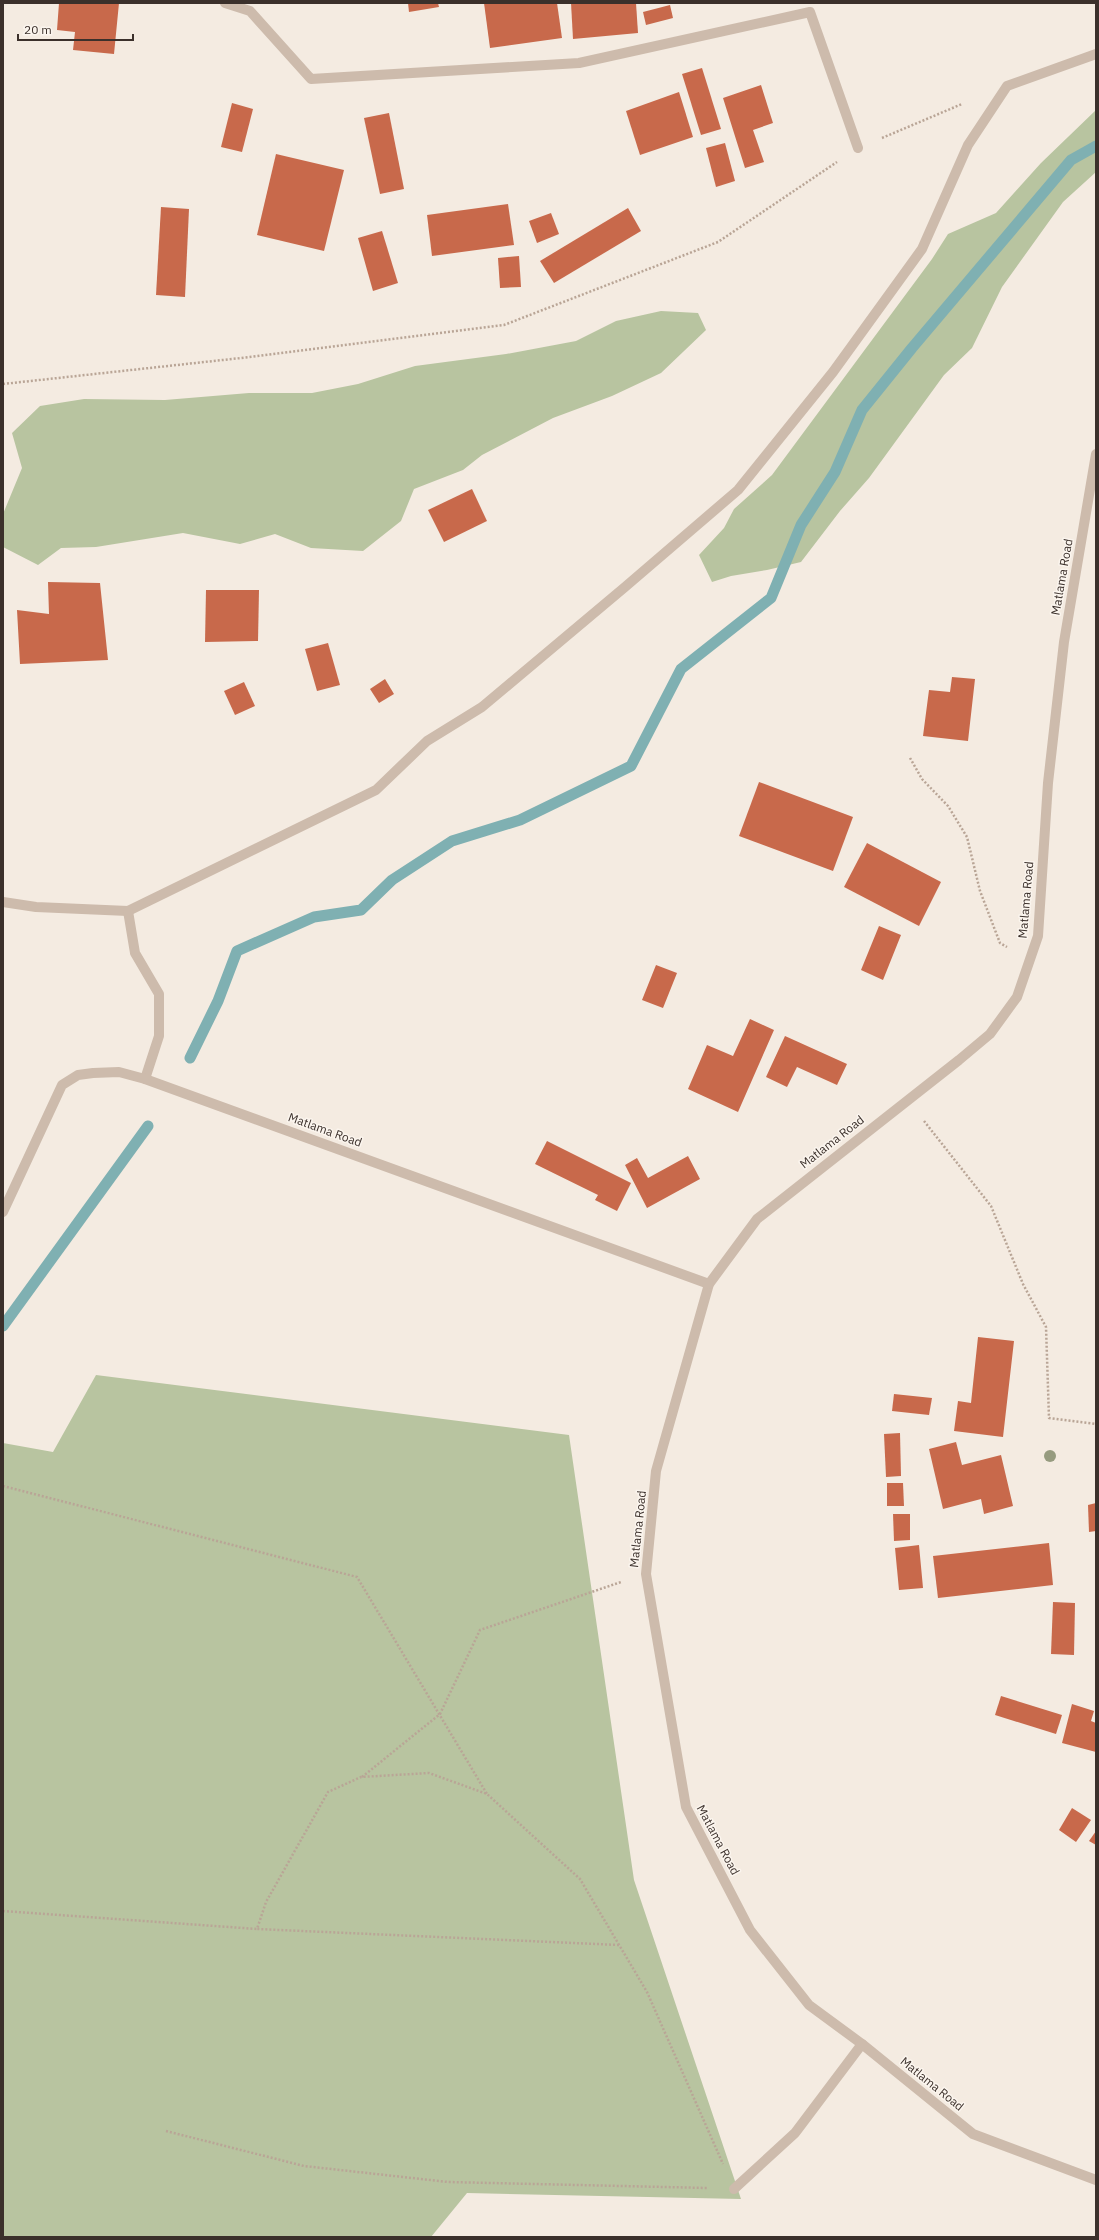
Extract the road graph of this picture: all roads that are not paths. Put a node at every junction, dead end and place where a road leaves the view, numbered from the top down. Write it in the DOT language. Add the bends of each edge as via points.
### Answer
graph roads {
  1 [pos="225,3"];
  2 [pos="1096,54"];
  3 [pos="858,148"];
  4 [pos="1096,454"];
  5 [pos="3,902"];
  6 [pos="128,911"];
  7 [pos="145,1079"];
  8 [pos="3,1212"];
  9 [pos="709,1284"];
  10 [pos="862,2044"];
  11 [pos="1096,2180"];
  12 [pos="734,2189"];
  1 -- 3 [label="street" via="250,12 311,79 579,63 810,12"];
  2 -- 6 [label="street" via="1007,86 968,145 922,249 833,372 738,490 626,588 482,707 426,742 376,790"];
  4 -- 9 [label="street, Matlama Road" via="1064,642 1048,783 1038,936 1017,997 990,1034 757,1218"];
  5 -- 6 [label="street" via="36,907"];
  6 -- 7 [label="street" via="135,953 159,994 159,1036"];
  7 -- 8 [label="street, Matlama Road" via="119,1072 92,1073 78,1075 62,1085"];
  7 -- 9 [label="street, Matlama Road"];
  9 -- 10 [label="street, Matlama Road" via="656,1471 646,1574 686,1807 750,1930 809,2004"];
  10 -- 11 [label="street, Matlama Road" via="973,2134"];
  10 -- 12 [label="street" via="796,2133"];
}
